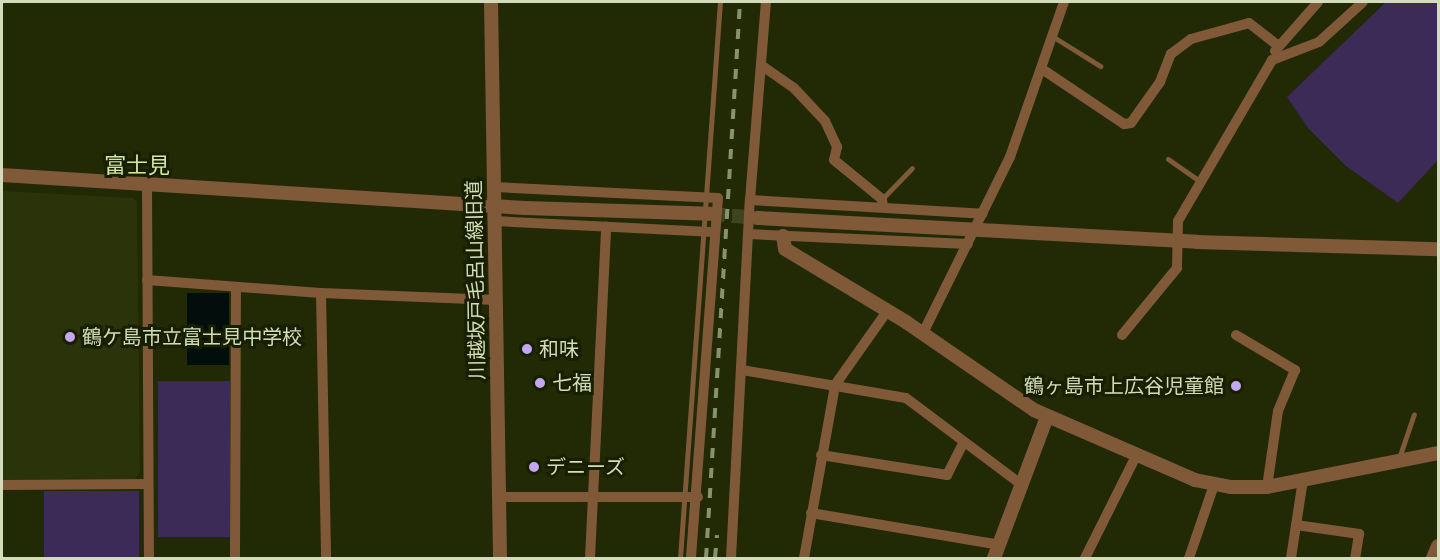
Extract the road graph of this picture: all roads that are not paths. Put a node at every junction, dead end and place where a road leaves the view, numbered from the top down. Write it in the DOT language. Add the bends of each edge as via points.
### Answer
graph roads {
  1 [pos="491,2"];
  2 [pos="720,2"];
  3 [pos="766,2"];
  4 [pos="1064,2"];
  5 [pos="1318,2"];
  6 [pos="1363,2"];
  7 [pos="1052,36"];
  8 [pos="1278,46"];
  9 [pos="1272,60"];
  10 [pos="761,65"];
  11 [pos="1100,66"];
  12 [pos="1042,69"];
  13 [pos="1168,159"];
  14 [pos="912,168"];
  15 [pos="2,175"];
  16 [pos="1201,182"];
  17 [pos="147,184"];
  18 [pos="495,187"];
  19 [pos="750,200"];
  20 [pos="883,203"];
  21 [pos="495,205"];
  22 [pos="983,213"];
  23 [pos="711,214"];
  24 [pos="758,218"];
  25 [pos="495,221"];
  26 [pos="606,226"];
  27 [pos="975,229"];
  28 [pos="715,232"];
  29 [pos="748,234"];
  30 [pos="783,236"];
  31 [pos="1177,241"];
  32 [pos="968,244"];
  33 [pos="1438,249"];
  34 [pos="147,280"];
  35 [pos="236,287"];
  36 [pos="321,293"];
  37 [pos="496,300"];
  38 [pos="888,310"];
  39 [pos="923,333"];
  40 [pos="1122,335"];
  41 [pos="1236,335"];
  42 [pos="742,370"];
  43 [pos="835,385"];
  44 [pos="1414,414"];
  45 [pos="1047,417"];
  46 [pos="964,442"];
  47 [pos="1438,453"];
  48 [pos="821,455"];
  49 [pos="1136,456"];
  50 [pos="1398,461"];
  51 [pos="1303,480"];
  52 [pos="148,484"];
  53 [pos="2,485"];
  54 [pos="1214,485"];
  55 [pos="1023,486"];
  56 [pos="1267,486"];
  57 [pos="499,497"];
  58 [pos="698,497"];
  59 [pos="593,498"];
  60 [pos="811,513"];
  61 [pos="1296,525"];
  62 [pos="1000,544"];
  63 [pos="1438,546"];
  64 [pos="149,558"];
  65 [pos="235,558"];
  66 [pos="326,558"];
  67 [pos="500,558"];
  68 [pos="590,558"];
  69 [pos="680,558"];
  70 [pos="691,558"];
  71 [pos="731,558"];
  72 [pos="804,558"];
  73 [pos="994,558"];
  74 [pos="1085,558"];
  75 [pos="1189,558"];
  76 [pos="1291,558"];
  77 [pos="1355,558"];
  78 [pos="1433,558"];
  1 -- 18 [label="street, 川越坂戸毛呂山線旧道"];
  2 -- 69 [label="lane"];
  3 -- 10 [label="street"];
  4 -- 7 [label="street"];
  5 -- 8 [label="street"];
  6 -- 9 [label="street" via="1319,42"];
  7 -- 11 [label="lane"];
  7 -- 12 [label="street"];
  8 -- 9 [label="street"];
  8 -- 12 [label="street" via="1249,23 1191,39 1171,54 1160,82 1131,123 1124,124"];
  9 -- 16 [label="street"];
  10 -- 19 [label="street"];
  10 -- 20 [label="street" via="813,106 825,120 837,147 834,160"];
  12 -- 22 [label="street" via="1010,157"];
  13 -- 16 [label="lane"];
  14 -- 20 [label="lane"];
  15 -- 17 [label="street"];
  16 -- 31 [label="street" via="1178,221"];
  17 -- 21 [label="street"];
  17 -- 34 [label="street"];
  18 -- 21 [label="street, 川越坂戸毛呂山線旧道"];
  18 -- 28 [label="street" via="718,198"];
  19 -- 20 [label="street"];
  19 -- 29 [label="street"];
  20 -- 22 [label="street"];
  21 -- 23 [label="street"];
  21 -- 25 [label="street, 川越坂戸毛呂山線旧道"];
  22 -- 27 [label="street"];
  24 -- 27 [label="street"];
  25 -- 26 [label="street"];
  25 -- 37 [label="street, 川越坂戸毛呂山線旧道"];
  26 -- 28 [label="street"];
  26 -- 59 [label="street"];
  27 -- 31 [label="street"];
  27 -- 32 [label="street"];
  28 -- 58 [label="street"];
  29 -- 30 [label="street"];
  29 -- 42 [label="street"];
  30 -- 32 [label="street"];
  30 -- 38 [label="street" via="785,249"];
  31 -- 33 [label="street"];
  31 -- 40 [label="street" via="1177,268"];
  32 -- 39 [label="street"];
  34 -- 35 [label="street"];
  34 -- 52 [label="street"];
  35 -- 36 [label="street"];
  35 -- 65 [label="street"];
  36 -- 37 [label="street"];
  36 -- 66 [label="street"];
  37 -- 57 [label="street, 川越坂戸毛呂山線旧道"];
  38 -- 39 [label="street"];
  38 -- 43 [label="street"];
  39 -- 45 [label="street"];
  41 -- 56 [label="street" via="1295,370 1278,411"];
  42 -- 43 [label="street"];
  42 -- 71 [label="street"];
  43 -- 46 [label="street" via="906,398"];
  43 -- 48 [label="street"];
  44 -- 50 [label="lane"];
  45 -- 49 [label="street"];
  45 -- 55 [label="street"];
  46 -- 48 [label="street" via="947,475"];
  46 -- 55 [label="street"];
  47 -- 50 [label="street"];
  48 -- 60 [label="street"];
  49 -- 54 [label="street"];
  49 -- 74 [label="street"];
  50 -- 51 [label="street"];
  51 -- 56 [label="street"];
  51 -- 61 [label="street"];
  52 -- 53 [label="street"];
  52 -- 64 [label="street"];
  54 -- 56 [label="street"];
  54 -- 75 [label="street"];
  55 -- 62 [label="street"];
  57 -- 59 [label="street"];
  57 -- 67 [label="street, 川越坂戸毛呂山線旧道"];
  58 -- 59 [label="street"];
  58 -- 70 [label="street"];
  59 -- 68 [label="street"];
  60 -- 62 [label="street"];
  60 -- 72 [label="street"];
  61 -- 76 [label="street"];
  61 -- 77 [label="street" via="1359,534"];
  62 -- 73 [label="street"];
  63 -- 78 [label="street"];
}
